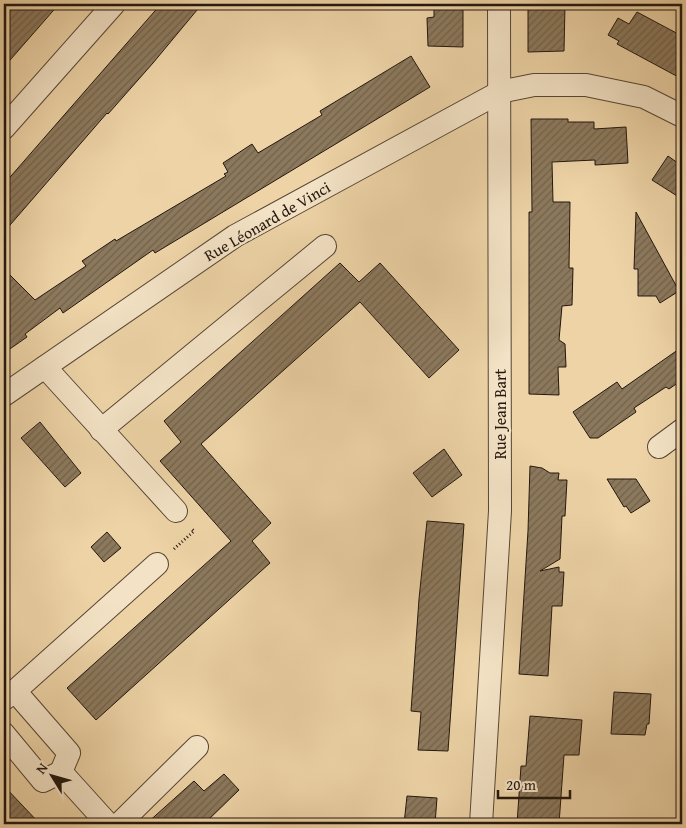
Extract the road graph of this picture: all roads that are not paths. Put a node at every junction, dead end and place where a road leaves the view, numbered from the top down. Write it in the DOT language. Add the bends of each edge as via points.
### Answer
graph roads {
  1 [pos="114,4"];
  2 [pos="499,4"];
  3 [pos="500,92"];
  4 [pos="682,116"];
  5 [pos="4,128"];
  6 [pos="325,246"];
  7 [pos="45,367"];
  8 [pos="4,395"];
  9 [pos="102,430"];
  10 [pos="682,430"];
  11 [pos="659,447"];
  12 [pos="176,511"];
  13 [pos="157,564"];
  14 [pos="9,695"];
  15 [pos="4,734"];
  16 [pos="197,747"];
  17 [pos="62,772"];
  18 [pos="108,824"];
  19 [pos="119,824"];
  20 [pos="481,824"];
  1 -- 5 [label="street"];
  2 -- 3 [label="street, Rue Jean Bart"];
  3 -- 4 [label="street, Rue Léonard de Vinci" via="534,85 586,85 644,97"];
  3 -- 7 [label="street, Rue Léonard de Vinci" via="235,236"];
  3 -- 20 [label="street, Rue Jean Bart" via="500,511"];
  6 -- 9 [label="street"];
  7 -- 8 [label="street, Rue Léonard de Vinci"];
  7 -- 9 [label="street"];
  9 -- 12 [label="street"];
  10 -- 11 [label="street"];
  13 -- 14 [label="street"];
  14 -- 17 [label="street" via="69,753"];
  15 -- 17 [label="street" via="43,781"];
  16 -- 19 [label="street"];
  17 -- 18 [label="street"];
}
